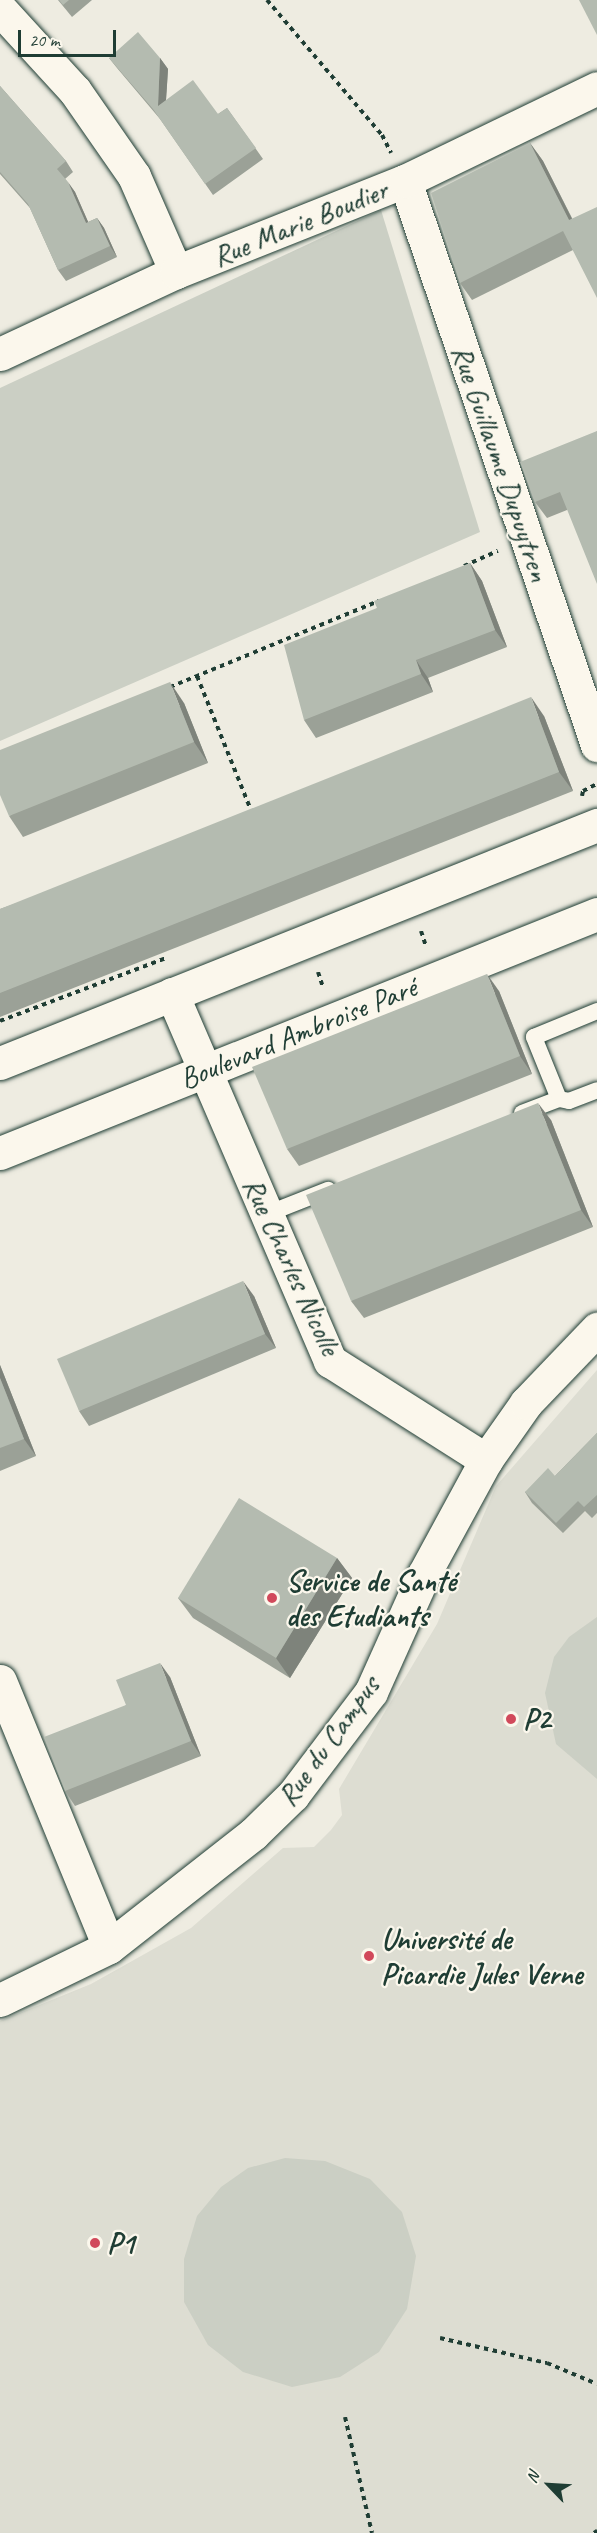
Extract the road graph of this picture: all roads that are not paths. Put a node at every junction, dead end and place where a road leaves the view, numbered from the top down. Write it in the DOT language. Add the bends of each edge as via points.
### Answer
graph roads {
  1 [pos="0,9"];
  2 [pos="597,88"];
  3 [pos="405,181"];
  4 [pos="176,272"];
  5 [pos="0,354"];
  6 [pos="597,745"];
  7 [pos="597,825"];
  8 [pos="597,914"];
  9 [pos="172,994"];
  10 [pos="597,1011"];
  11 [pos="0,1063"];
  12 [pos="205,1071"];
  13 [pos="597,1090"];
  14 [pos="559,1099"];
  15 [pos="505,1120"];
  16 [pos="0,1153"];
  17 [pos="346,1183"];
  18 [pos="267,1214"];
  19 [pos="597,1329"];
  20 [pos="486,1460"];
  21 [pos="0,1681"];
  22 [pos="109,1947"];
  23 [pos="0,2000"];
  1 -- 4 [label="street" via="75,91 134,176"];
  2 -- 3 [label="street, Rue Marie Boudier"];
  3 -- 4 [label="street, Rue Marie Boudier"];
  3 -- 6 [label="street, Rue Guillaume Dupuytren"];
  4 -- 5 [label="street, Rue Marie Boudier"];
  7 -- 9 [label="street"];
  8 -- 12 [label="street, Boulevard Ambroise Paré"];
  9 -- 11 [label="street"];
  9 -- 12 [label="street, Rue Charles Nicolle"];
  10 -- 14 [label="lane" via="534,1036"];
  12 -- 16 [label="street, Boulevard Ambroise Paré"];
  12 -- 18 [label="street, Rue Charles Nicolle"];
  13 -- 14 [label="lane" via="569,1101"];
  14 -- 15 [label="lane"];
  17 -- 18 [label="lane"];
  18 -- 20 [label="street, Rue Charles Nicolle" via="330,1360"];
  19 -- 20 [label="street, Rue du Campus" via="526,1403"];
  20 -- 22 [label="street, Rue du Campus" via="424,1574 370,1692 293,1795 253,1834"];
  21 -- 22 [label="street"];
  22 -- 23 [label="street, Rue du Campus"];
}
